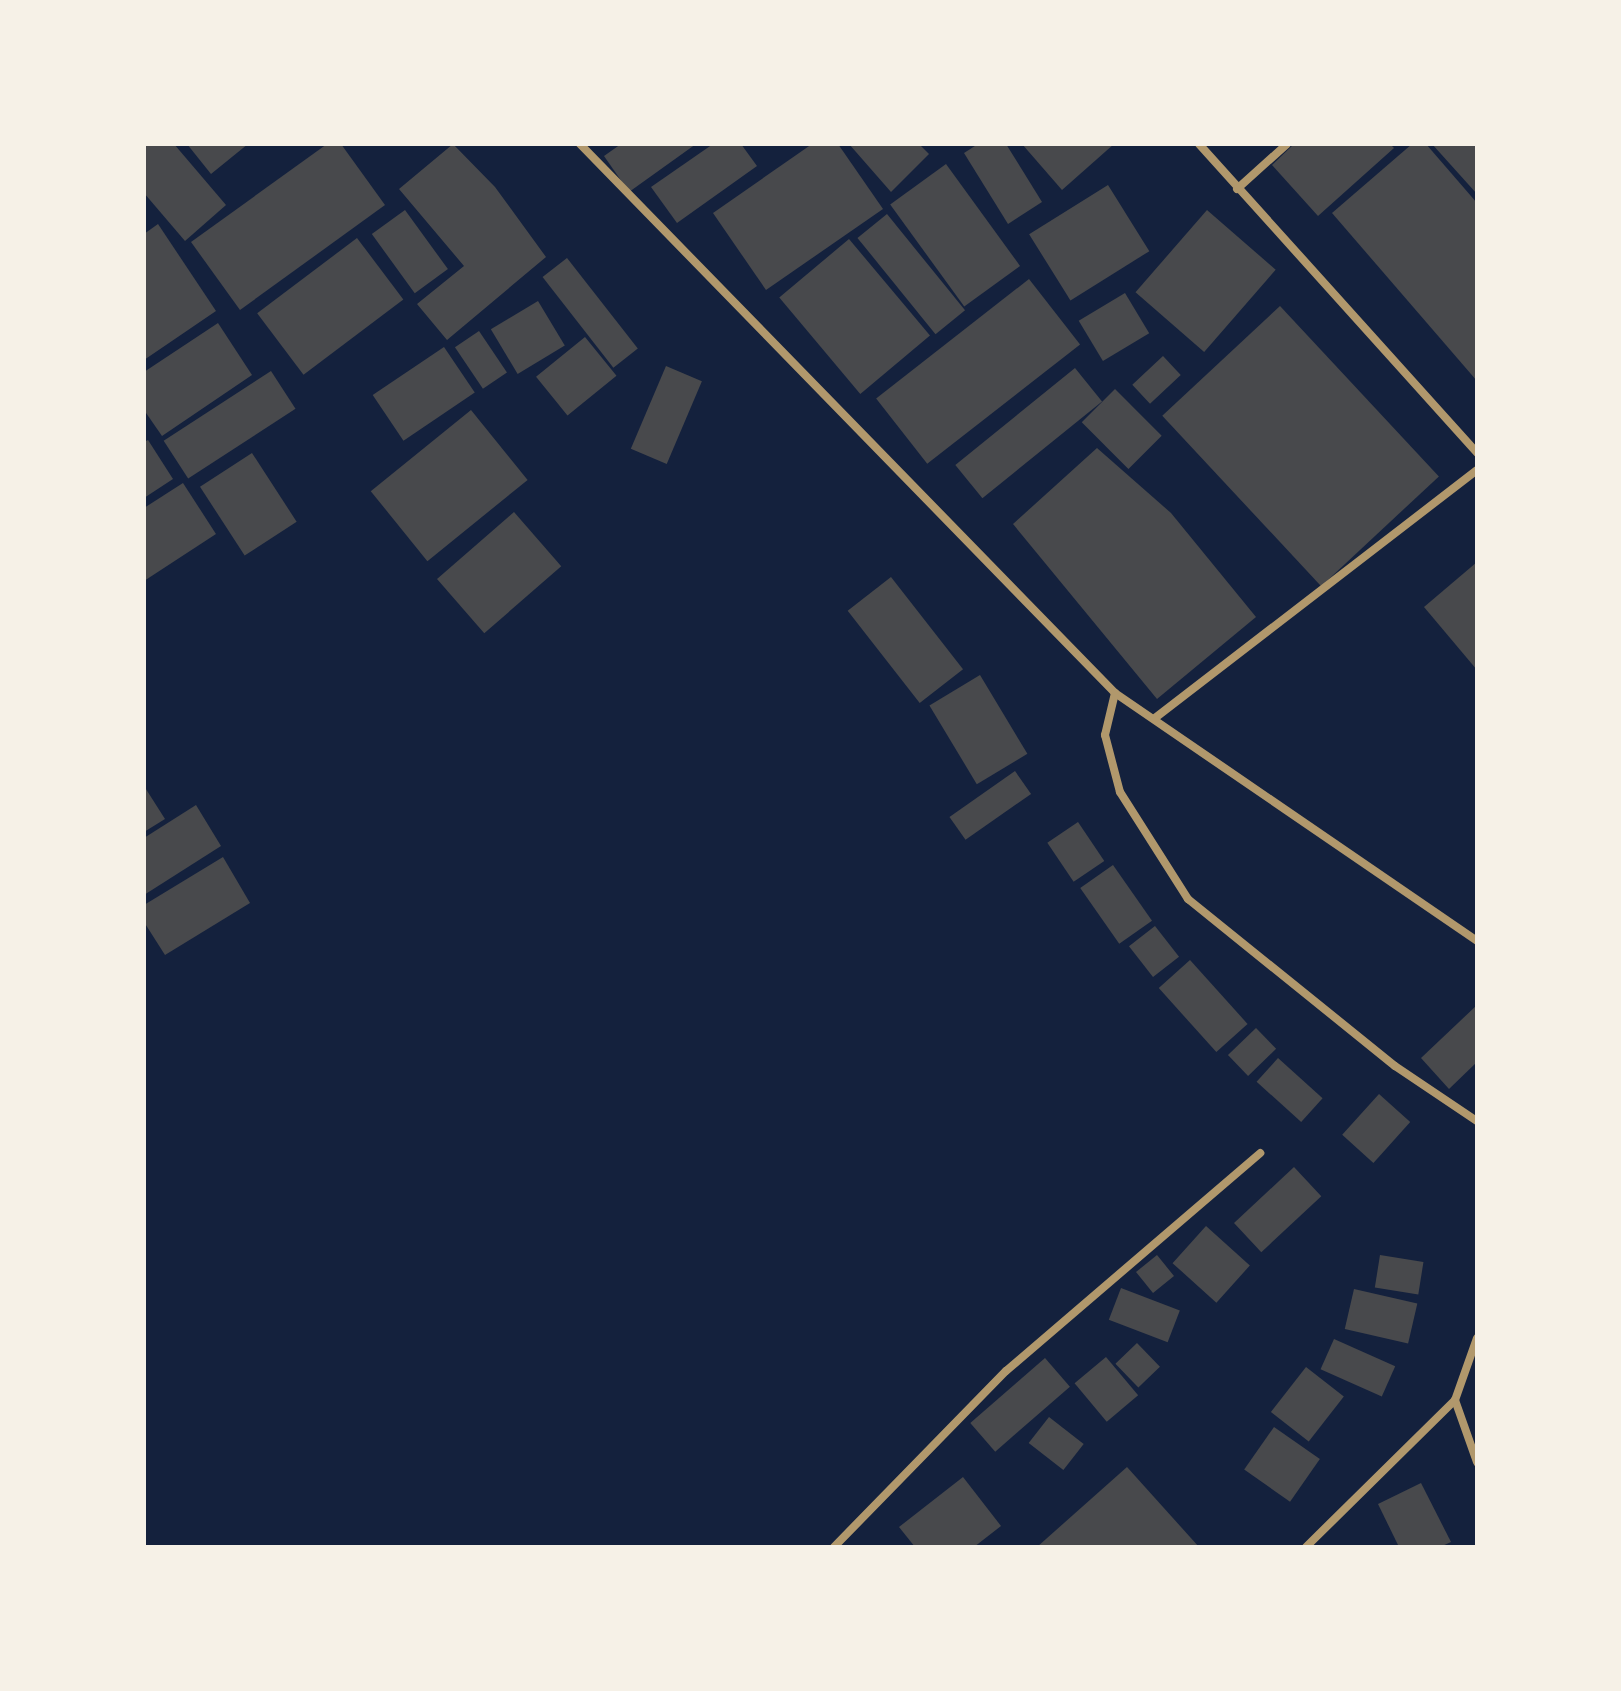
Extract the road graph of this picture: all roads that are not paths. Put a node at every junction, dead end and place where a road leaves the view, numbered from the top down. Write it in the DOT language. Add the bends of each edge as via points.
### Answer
graph roads {
  1 [pos="580,144"];
  2 [pos="1199,144"];
  3 [pos="1287,144"];
  4 [pos="1237,189"];
  5 [pos="1477,453"];
  6 [pos="1477,470"];
  7 [pos="1115,693"];
  8 [pos="1155,718"];
  9 [pos="1477,941"];
  10 [pos="1477,1121"];
  11 [pos="1260,1153"];
  12 [pos="1477,1338"];
  13 [pos="1455,1400"];
  14 [pos="1477,1462"];
  15 [pos="834,1547"];
  16 [pos="1306,1547"];
  1 -- 7 [label="street"];
  2 -- 4 [label="street"];
  3 -- 4 [label="street"];
  4 -- 5 [label="street"];
  6 -- 8 [label="street"];
  7 -- 8 [label="street"];
  7 -- 10 [label="street" via="1105,735 1120,792 1188,899 1395,1066"];
  8 -- 9 [label="street"];
  11 -- 15 [label="street" via="1006,1371"];
  12 -- 13 [label="street"];
  13 -- 14 [label="street"];
  13 -- 16 [label="street"];
}
